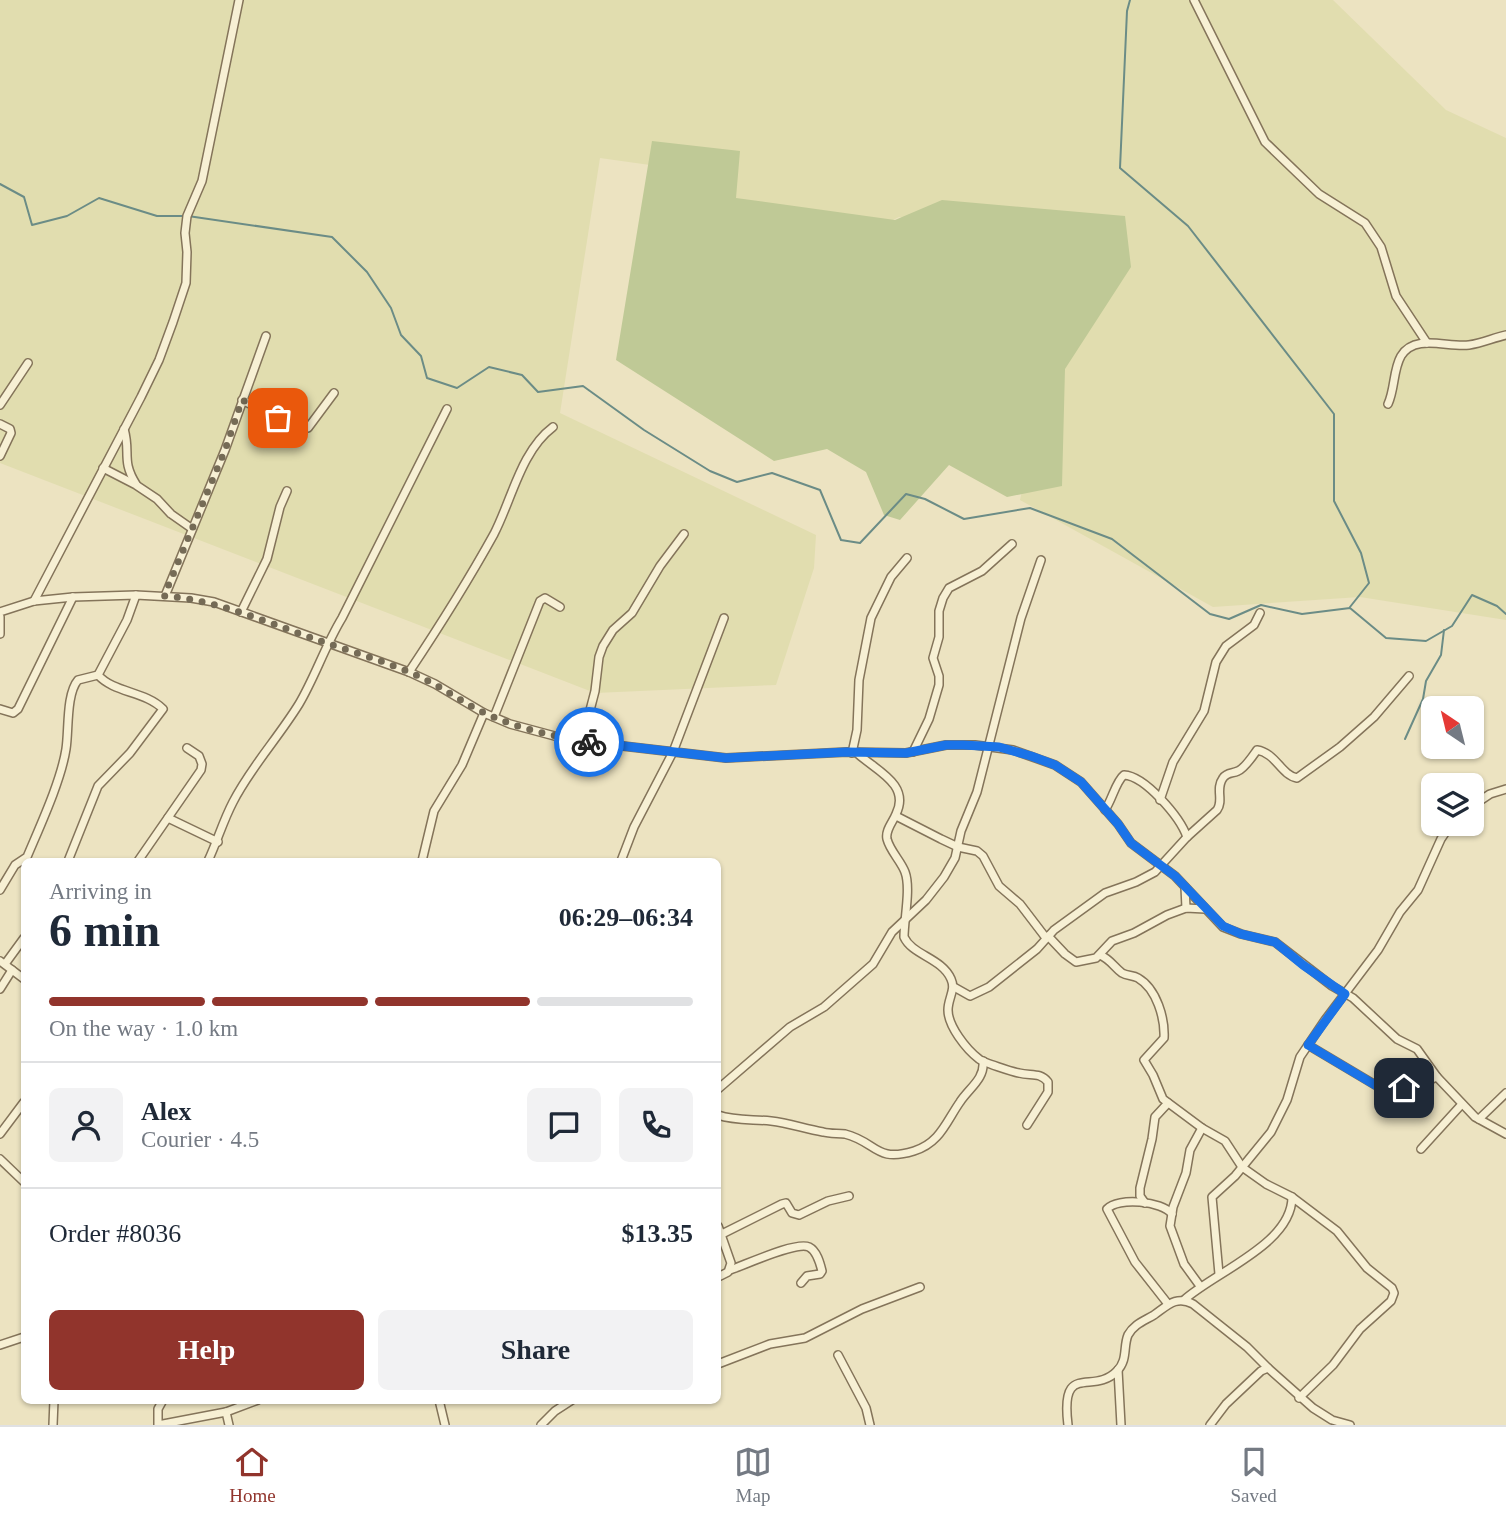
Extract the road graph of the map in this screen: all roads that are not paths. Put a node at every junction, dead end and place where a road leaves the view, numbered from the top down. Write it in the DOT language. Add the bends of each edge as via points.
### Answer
graph roads {
  1 [pos="239,0"];
  2 [pos="1194,0"];
  3 [pos="1506,335"];
  4 [pos="266,336"];
  5 [pos="1427,343"];
  6 [pos="28,363"];
  7 [pos="334,393"];
  8 [pos="242,400"];
  9 [pos="1388,404"];
  10 [pos="0,405"];
  11 [pos="447,409"];
  12 [pos="0,424"];
  13 [pos="553,427"];
  14 [pos="124,429"];
  15 [pos="0,456"];
  16 [pos="103,468"];
  17 [pos="136,485"];
  18 [pos="288,491"];
  19 [pos="191,527"];
  20 [pos="684,534"];
  21 [pos="1012,544"];
  22 [pos="907,558"];
  23 [pos="1041,560"];
  24 [pos="136,595"];
  25 [pos="164,596"];
  26 [pos="73,597"];
  27 [pos="34,601"];
  28 [pos="560,607"];
  29 [pos="241,612"];
  30 [pos="1260,613"];
  31 [pos="0,614"];
  32 [pos="724,618"];
  33 [pos="0,634"];
  34 [pos="327,643"];
  35 [pos="410,672"];
  36 [pos="98,676"];
  37 [pos="1409,676"];
  38 [pos="0,709"];
  39 [pos="484,713"];
  40 [pos="494,717"];
  41 [pos="582,741"];
  42 [pos="989,746"];
  43 [pos="187,748"];
  44 [pos="673,752"];
  45 [pos="913,752"];
  46 [pos="854,753"];
  47 [pos="1506,789"];
  48 [pos="1484,798"];
  49 [pos="1160,800"];
  50 [pos="1105,810"];
  51 [pos="896,816"];
  52 [pos="168,818"];
  53 [pos="1187,836"];
  54 [pos="1443,836"];
  55 [pos="218,842"];
  56 [pos="958,847"];
  57 [pos="26,858"];
  58 [pos="69,858"];
  59 [pos="140,858"];
  60 [pos="210,858"];
  61 [pos="423,858"];
  62 [pos="622,858"];
  63 [pos="21,861"];
  64 [pos="1160,866"];
  65 [pos="1185,887"];
  66 [pos="0,890"];
  67 [pos="1186,908"];
  68 [pos="1205,909"];
  69 [pos="905,918"];
  70 [pos="1047,937"];
  71 [pos="21,941"];
  72 [pos="1100,955"];
  73 [pos="2,962"];
  74 [pos="12,970"];
  75 [pos="21,977"];
  76 [pos="954,987"];
  77 [pos="0,989"];
  78 [pos="1345,994"];
  79 [pos="1308,1045"];
  80 [pos="983,1061"];
  81 [pos="1437,1077"];
  82 [pos="721,1086"];
  83 [pos="1506,1093"];
  84 [pos="1168,1103"];
  85 [pos="1462,1104"];
  86 [pos="21,1106"];
  87 [pos="721,1116"];
  88 [pos="1479,1119"];
  89 [pos="1027,1125"];
  90 [pos="1202,1128"];
  91 [pos="1506,1134"];
  92 [pos="0,1135"];
  93 [pos="1421,1149"];
  94 [pos="0,1159"];
  95 [pos="1242,1167"];
  96 [pos="21,1179"];
  97 [pos="849,1196"];
  98 [pos="1293,1197"];
  99 [pos="1145,1203"];
  100 [pos="1172,1214"];
  101 [pos="722,1234"];
  102 [pos="730,1270"];
  103 [pos="1219,1274"];
  104 [pos="721,1275"];
  105 [pos="801,1283"];
  106 [pos="1200,1286"];
  107 [pos="920,1287"];
  108 [pos="1184,1300"];
  109 [pos="1168,1304"];
  110 [pos="21,1338"];
  111 [pos="0,1345"];
  112 [pos="838,1355"];
  113 [pos="721,1363"];
  114 [pos="1268,1368"];
  115 [pos="1118,1370"];
  116 [pos="1299,1398"];
  117 [pos="54,1404"];
  118 [pos="161,1404"];
  119 [pos="247,1404"];
  120 [pos="440,1404"];
  121 [pos="565,1404"];
  122 [pos="226,1412"];
  123 [pos="53,1425"];
  124 [pos="229,1425"];
  125 [pos="445,1425"];
  126 [pos="541,1425"];
  127 [pos="870,1425"];
  128 [pos="1068,1425"];
  129 [pos="1115,1425"];
  130 [pos="1122,1425"];
  131 [pos="1210,1425"];
  132 [pos="1350,1425"];
  1 -- 14 [label="street" via="202,181 187,216 186,283 159,360"];
  2 -- 5 [label="street" via="1265,142 1319,194 1365,223 1381,247 1396,296"];
  3 -- 5 [label="street" via="1466,346"];
  4 -- 8 [label="street"];
  5 -- 9 [label="street" via="1413,345 1401,356"];
  6 -- 10 [label="street"];
  7 -- 8 [label="street" via="313,424 303,429"];
  8 -- 19 [label="street"];
  11 -- 34 [label="street"];
  12 -- 15 [label="street" via="11,433"];
  13 -- 35 [label="street" via="535,444 493,535"];
  14 -- 16 [label="street"];
  14 -- 17 [label="street" via="126,463"];
  16 -- 17 [label="street"];
  16 -- 27 [label="street"];
  17 -- 19 [label="street"];
  18 -- 29 [label="street" via="267,559"];
  19 -- 25 [label="street"];
  20 -- 41 [label="street" via="632,613 603,646"];
  21 -- 45 [label="street" via="982,571 946,591 933,658 939,685"];
  22 -- 46 [label="street" via="887,583 871,618 859,680"];
  23 -- 42 [label="street" via="1021,618"];
  24 -- 25 [label="street"];
  24 -- 26 [label="street"];
  24 -- 36 [label="street"];
  25 -- 29 [label="street"];
  26 -- 27 [label="street"];
  26 -- 38 [label="street" via="18,709 13,713"];
  27 -- 31 [label="street"];
  28 -- 40 [label="street" via="545,598 540,601"];
  29 -- 34 [label="street"];
  30 -- 49 [label="street" via="1254,625 1226,646 1216,662 1204,711 1173,762"];
  31 -- 33 [label="street"];
  32 -- 44 [label="street"];
  34 -- 35 [label="street"];
  34 -- 55 [label="street" via="298,705 232,803"];
  35 -- 39 [label="street"];
  36 -- 57 [label="street" via="78,680 72,690 64,760"];
  36 -- 58 [label="street" via="163,709 98,786"];
  37 -- 53 [label="street" via="1374,717 1297,778 1269,754 1257,750 1240,770 1223,778 1220,806"];
  39 -- 40 [label="street"];
  39 -- 61 [label="street" via="462,765 432,817"];
  40 -- 41 [label="street"];
  41 -- 44 [label="street"];
  42 -- 45 [label="street" via="946,745"];
  42 -- 50 [label="street" via="1024,753 1062,769 1081,782"];
  42 -- 56 [label="street"];
  43 -- 52 [label="street" via="202,764"];
  44 -- 46 [label="street" via="726,758"];
  44 -- 62 [label="street"];
  45 -- 46 [label="street"];
  46 -- 51 [label="street" via="895,785 900,797"];
  47 -- 48 [label="street"];
  49 -- 50 [label="street" via="1141,780 1124,775"];
  49 -- 53 [label="street"];
  50 -- 64 [label="street" via="1131,843"];
  51 -- 56 [label="street"];
  51 -- 69 [label="street" via="887,838 905,872"];
  52 -- 55 [label="street"];
  52 -- 59 [label="street"];
  53 -- 64 [label="street"];
  54 -- 78 [label="street" via="1418,890"];
  55 -- 60 [label="street"];
  56 -- 69 [label="street" via="944,877"];
  56 -- 70 [label="street" via="983,856 999,886"];
  63 -- 66 [label="street"];
  64 -- 65 [label="street"];
  64 -- 70 [label="street" via="1146,878 1105,893"];
  65 -- 67 [label="street"];
  65 -- 68 [label="street"];
  67 -- 68 [label="street"];
  67 -- 72 [label="street" via="1112,941"];
  68 -- 78 [label="street" via="1229,930 1275,942"];
  69 -- 76 [label="street" via="905,941 945,970"];
  69 -- 82 [label="street" via="888,936 873,964"];
  70 -- 72 [label="street" via="1074,961"];
  70 -- 76 [label="street" via="977,994 970,996"];
  71 -- 73 [label="street"];
  72 -- 84 [label="street" via="1142,981 1158,1003 1164,1038 1143,1060"];
  73 -- 74 [label="street"];
  74 -- 75 [label="street"];
  74 -- 77 [label="street"];
  76 -- 80 [label="street" via="950,1020"];
  78 -- 79 [label="street"];
  78 -- 81 [label="street" via="1397,1039 1417,1049"];
  79 -- 81 [label="street" via="1377,1086 1408,1088"];
  79 -- 95 [label="street" via="1295,1068 1281,1115"];
  80 -- 87 [label="street" via="981,1076 937,1138 901,1155 888,1156 844,1134"];
  80 -- 89 [label="street" via="1038,1074 1048,1082 1048,1092"];
  81 -- 85 [label="street"];
  83 -- 88 [label="street"];
  84 -- 90 [label="street"];
  84 -- 99 [label="street" via="1155,1117 1140,1188"];
  85 -- 88 [label="street"];
  85 -- 93 [label="street"];
  86 -- 92 [label="street"];
  88 -- 91 [label="street"];
  90 -- 95 [label="street" via="1225,1141"];
  90 -- 100 [label="street" via="1192,1144"];
  94 -- 96 [label="street"];
  95 -- 98 [label="street"];
  95 -- 103 [label="street" via="1211,1200"];
  97 -- 101 [label="street" via="799,1215 782,1203"];
  98 -- 103 [label="street" via="1290,1216 1277,1234"];
  98 -- 116 [label="street" via="1336,1231 1394,1293"];
  99 -- 100 [label="street" via="1165,1207"];
  99 -- 109 [label="street" via="1116,1203 1107,1211 1135,1262"];
  100 -- 106 [label="street" via="1170,1229 1184,1264"];
  101 -- 102 [label="street"];
  102 -- 104 [label="street"];
  102 -- 105 [label="street" via="808,1246 815,1251 822,1271"];
  103 -- 106 [label="street"];
  106 -- 108 [label="street"];
  107 -- 113 [label="street" via="805,1338 770,1344"];
  108 -- 109 [label="street"];
  108 -- 114 [label="street"];
  109 -- 115 [label="street" via="1133,1328"];
  110 -- 111 [label="street"];
  112 -- 127 [label="street"];
  114 -- 116 [label="street"];
  114 -- 131 [label="street" via="1226,1404"];
  115 -- 128 [label="street" via="1110,1377 1072,1388 1066,1401"];
  115 -- 130 [label="street"];
  116 -- 132 [label="street" via="1332,1420"];
  117 -- 123 [label="street"];
  118 -- 122 [label="street" via="158,1425"];
  119 -- 122 [label="street"];
  120 -- 125 [label="street"];
  121 -- 126 [label="street"];
  122 -- 124 [label="street"];
  129 -- 130 [label="street"];
}
